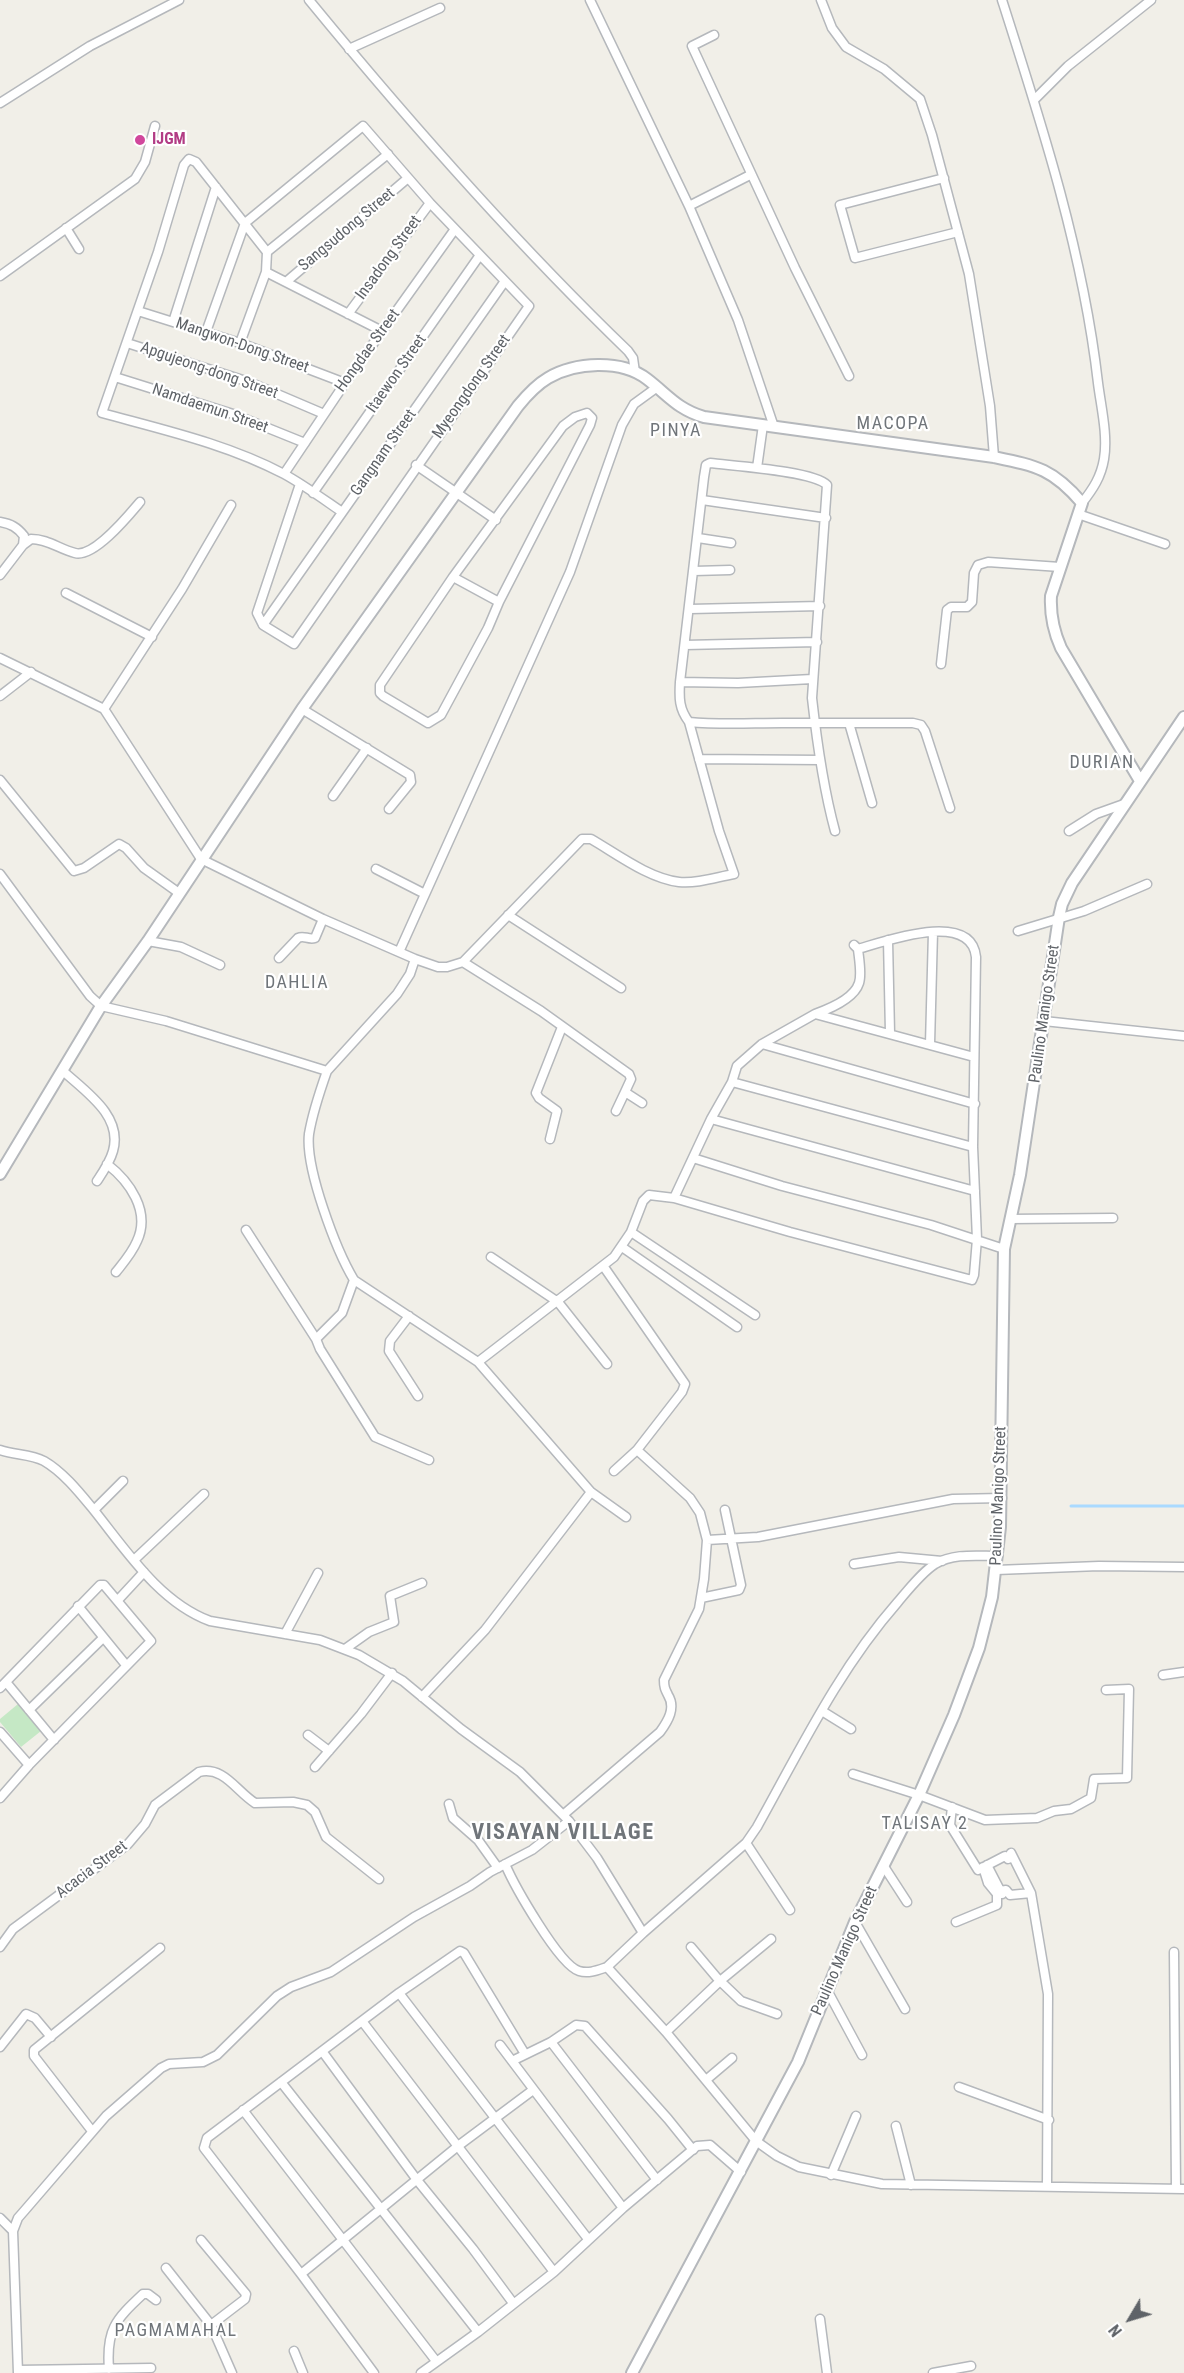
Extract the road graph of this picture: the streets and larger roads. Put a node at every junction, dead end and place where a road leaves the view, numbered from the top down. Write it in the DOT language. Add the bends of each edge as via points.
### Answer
graph roads {
  1 [pos="179,0"];
  2 [pos="309,0"];
  3 [pos="590,0"];
  4 [pos="821,0"];
  5 [pos="1002,0"];
  6 [pos="1151,0"];
  7 [pos="440,8"];
  8 [pos="714,35"];
  9 [pos="349,49"];
  10 [pos="1034,100"];
  11 [pos="0,103"];
  12 [pos="155,126"];
  13 [pos="388,154"];
  14 [pos="750,175"];
  15 [pos="408,178"];
  16 [pos="944,178"];
  17 [pos="216,187"];
  18 [pos="430,203"];
  19 [pos="689,206"];
  20 [pos="245,223"];
  21 [pos="66,228"];
  22 [pos="455,229"];
  23 [pos="958,232"];
  24 [pos="78,249"];
  25 [pos="267,252"];
  26 [pos="480,255"];
  27 [pos="266,272"];
  28 [pos="0,276"];
  29 [pos="505,281"];
  30 [pos="286,282"];
  31 [pos="138,311"];
  32 [pos="348,314"];
  33 [pos="173,322"];
  34 [pos="382,331"];
  35 [pos="206,332"];
  36 [pos="127,343"];
  37 [pos="240,343"];
  38 [pos="635,372"];
  39 [pos="849,376"];
  40 [pos="115,377"];
  41 [pos="345,383"];
  42 [pos="656,387"];
  43 [pos="324,414"];
  44 [pos="768,426"];
  45 [pos="305,443"];
  46 [pos="994,457"];
  47 [pos="416,465"];
  48 [pos="757,468"];
  49 [pos="284,474"];
  50 [pos="300,484"];
  51 [pos="313,492"];
  52 [pos="456,492"];
  53 [pos="702,500"];
  54 [pos="140,502"];
  55 [pos="231,505"];
  56 [pos="1080,508"];
  57 [pos="342,512"];
  58 [pos="826,518"];
  59 [pos="496,520"];
  60 [pos="0,522"];
  61 [pos="698,538"];
  62 [pos="731,543"];
  63 [pos="1165,544"];
  64 [pos="23,545"];
  65 [pos="1060,567"];
  66 [pos="730,570"];
  67 [pos="694,571"];
  68 [pos="0,575"];
  69 [pos="453,577"];
  70 [pos="66,593"];
  71 [pos="499,602"];
  72 [pos="820,606"];
  73 [pos="690,609"];
  74 [pos="262,625"];
  75 [pos="152,637"];
  76 [pos="817,642"];
  77 [pos="685,645"];
  78 [pos="0,658"];
  79 [pos="941,664"];
  80 [pos="30,672"];
  81 [pos="812,679"];
  82 [pos="680,682"];
  83 [pos="0,696"];
  84 [pos="302,709"];
  85 [pos="104,710"];
  86 [pos="1184,717"];
  87 [pos="689,722"];
  88 [pos="815,723"];
  89 [pos="849,723"];
  90 [pos="367,748"];
  91 [pos="699,759"];
  92 [pos="820,760"];
  93 [pos="0,780"];
  94 [pos="1140,781"];
  95 [pos="333,796"];
  96 [pos="872,803"];
  97 [pos="1124,804"];
  98 [pos="950,808"];
  99 [pos="389,809"];
  100 [pos="835,831"];
  101 [pos="1069,831"];
  102 [pos="201,859"];
  103 [pos="376,869"];
  104 [pos="0,874"];
  105 [pos="1147,884"];
  106 [pos="179,893"];
  107 [pos="425,894"];
  108 [pos="508,915"];
  109 [pos="1059,917"];
  110 [pos="323,919"];
  111 [pos="1018,931"];
  112 [pos="933,932"];
  113 [pos="888,940"];
  114 [pos="148,941"];
  115 [pos="399,952"];
  116 [pos="279,958"];
  117 [pos="415,959"];
  118 [pos="463,962"];
  119 [pos="220,965"];
  120 [pos="621,988"];
  121 [pos="101,1006"];
  122 [pos="815,1014"];
  123 [pos="1044,1021"];
  124 [pos="561,1027"];
  125 [pos="890,1033"];
  126 [pos="1184,1036"];
  127 [pos="762,1044"];
  128 [pos="930,1044"];
  129 [pos="974,1057"];
  130 [pos="63,1071"];
  131 [pos="327,1071"];
  132 [pos="732,1082"];
  133 [pos="625,1092"];
  134 [pos="642,1102"];
  135 [pos="975,1104"];
  136 [pos="616,1111"];
  137 [pos="711,1119"];
  138 [pos="550,1139"];
  139 [pos="973,1147"];
  140 [pos="693,1158"];
  141 [pos="107,1164"];
  142 [pos="1,1169"];
  143 [pos="98,1181"];
  144 [pos="975,1191"];
  145 [pos="674,1198"];
  146 [pos="1113,1218"];
  147 [pos="1010,1219"];
  148 [pos="246,1230"];
  149 [pos="632,1232"];
  150 [pos="977,1239"];
  151 [pos="622,1247"];
  152 [pos="1004,1249"];
  153 [pos="491,1257"];
  154 [pos="604,1267"];
  155 [pos="116,1272"];
  156 [pos="354,1280"];
  157 [pos="558,1302"];
  158 [pos="755,1316"];
  159 [pos="409,1317"];
  160 [pos="736,1327"];
  161 [pos="316,1339"];
  162 [pos="478,1362"];
  163 [pos="607,1364"];
  164 [pos="418,1396"];
  165 [pos="637,1450"];
  166 [pos="4,1451"];
  167 [pos="429,1460"];
  168 [pos="0,1461"];
  169 [pos="614,1472"];
  170 [pos="123,1481"];
  171 [pos="591,1492"];
  172 [pos="204,1494"];
  173 [pos="1002,1498"];
  174 [pos="94,1510"];
  175 [pos="725,1510"];
  176 [pos="626,1517"];
  177 [pos="707,1540"];
  178 [pos="732,1540"];
  179 [pos="998,1556"];
  180 [pos="134,1560"];
  181 [pos="942,1561"];
  182 [pos="854,1564"];
  183 [pos="1184,1567"];
  184 [pos="996,1569"];
  185 [pos="144,1572"];
  186 [pos="318,1573"];
  187 [pos="422,1583"];
  188 [pos="701,1598"];
  189 [pos="118,1600"];
  190 [pos="78,1606"];
  191 [pos="285,1634"];
  192 [pos="103,1638"];
  193 [pos="345,1649"];
  194 [pos="126,1665"];
  195 [pos="1184,1672"];
  196 [pos="392,1673"];
  197 [pos="1163,1675"];
  198 [pos="3,1685"];
  199 [pos="1106,1690"];
  200 [pos="422,1697"];
  201 [pos="29,1710"];
  202 [pos="822,1711"];
  203 [pos="851,1729"];
  204 [pos="308,1735"];
  205 [pos="2,1737"];
  206 [pos="54,1740"];
  207 [pos="329,1751"];
  208 [pos="29,1765"];
  209 [pos="315,1767"];
  210 [pos="853,1774"];
  211 [pos="919,1795"];
  212 [pos="0,1798"];
  213 [pos="449,1804"];
  214 [pos="952,1808"];
  215 [pos="566,1818"];
  216 [pos="746,1843"];
  217 [pos="883,1865"];
  218 [pos="501,1866"];
  219 [pos="985,1866"];
  220 [pos="379,1879"];
  221 [pos="999,1893"];
  222 [pos="1031,1893"];
  223 [pos="907,1902"];
  224 [pos="790,1910"];
  225 [pos="855,1922"];
  226 [pos="956,1922"];
  227 [pos="643,1933"];
  228 [pos="771,1939"];
  229 [pos="0,1947"];
  230 [pos="691,1947"];
  231 [pos="160,1948"];
  232 [pos="1174,1952"];
  233 [pos="607,1967"];
  234 [pos="720,1981"];
  235 [pos="827,1990"];
  236 [pos="399,1993"];
  237 [pos="905,2009"];
  238 [pos="777,2014"];
  239 [pos="362,2021"];
  240 [pos="666,2032"];
  241 [pos="51,2037"];
  242 [pos="551,2042"];
  243 [pos="501,2045"];
  244 [pos="0,2048"];
  245 [pos="322,2051"];
  246 [pos="525,2054"];
  247 [pos="862,2055"];
  248 [pos="732,2058"];
  249 [pos="512,2061"];
  250 [pos="706,2080"];
  251 [pos="281,2082"];
  252 [pos="959,2087"];
  253 [pos="533,2090"];
  254 [pos="243,2110"];
  255 [pos="856,2116"];
  256 [pos="496,2119"];
  257 [pos="1049,2120"];
  258 [pos="896,2126"];
  259 [pos="92,2131"];
  260 [pos="756,2140"];
  261 [pos="458,2146"];
  262 [pos="693,2150"];
  263 [pos="741,2172"];
  264 [pos="831,2175"];
  265 [pos="417,2180"];
  266 [pos="657,2180"];
  267 [pos="911,2185"];
  268 [pos="1047,2186"];
  269 [pos="1180,2189"];
  270 [pos="623,2208"];
  271 [pos="381,2210"];
  272 [pos="0,2218"];
  273 [pos="13,2231"];
  274 [pos="588,2239"];
  275 [pos="201,2240"];
  276 [pos="343,2240"];
  277 [pos="166,2268"];
  278 [pos="554,2272"];
  279 [pos="301,2274"];
  280 [pos="156,2300"];
  281 [pos="513,2303"];
  282 [pos="820,2319"];
  283 [pos="211,2325"];
  284 [pos="478,2332"];
  285 [pos="294,2351"];
  286 [pos="436,2361"];
  287 [pos="971,2366"];
  288 [pos="152,2368"];
  289 [pos="109,2369"];
  290 [pos="18,2372"];
  291 [pos="232,2373"];
  292 [pos="303,2373"];
  293 [pos="374,2373"];
  294 [pos="421,2373"];
  295 [pos="632,2373"];
  296 [pos="827,2373"];
  297 [pos="933,2373"];
  1 -- 11 [label="street" via="90,46"];
  2 -- 9 [label="street"];
  3 -- 19 [label="street"];
  4 -- 16 [label="street" via="832,28 846,47 884,69 920,99"];
  5 -- 10 [label="street"];
  6 -- 10 [label="street" via="1068,66"];
  7 -- 9 [label="street"];
  8 -- 14 [label="street" via="692,46"];
  9 -- 38 [label="street" via="439,155 628,351"];
  10 -- 56 [label="street" via="1084,283 1092,329 1105,456 1098,480"];
  12 -- 21 [label="street" via="145,162 135,179"];
  13 -- 15 [label="street, Myeongdong Street"];
  13 -- 20 [label="street, Myeongdong Street" via="363,126"];
  13 -- 25 [label="street"];
  14 -- 19 [label="street"];
  14 -- 39 [label="street"];
  15 -- 18 [label="street, Myeongdong Street"];
  15 -- 30 [label="street, Sangsudong Street"];
  16 -- 23 [label="street"];
  16 -- 23 [label="street" via="840,205 855,258"];
  17 -- 20 [label="street"];
  17 -- 31 [label="street" via="189,159"];
  17 -- 33 [label="street"];
  18 -- 22 [label="street, Myeongdong Street"];
  18 -- 32 [label="street, Insadong Street"];
  19 -- 44 [label="street" via="738,320"];
  20 -- 25 [label="street"];
  20 -- 35 [label="street"];
  21 -- 24 [label="street"];
  21 -- 28 [label="street"];
  22 -- 26 [label="street, Myeongdong Street"];
  22 -- 34 [label="street, Hongdae Street"];
  23 -- 46 [label="street" via="978,324"];
  25 -- 27 [label="street"];
  26 -- 29 [label="street, Myeongdong Street"];
  26 -- 51 [label="street, Itaewon Street"];
  27 -- 30 [label="street"];
  27 -- 37 [label="street"];
  29 -- 47 [label="street, Myeongdong Street" via="529,306"];
  29 -- 57 [label="street, Gangnam Street"];
  30 -- 32 [label="street"];
  31 -- 33 [label="street, Mangwon-Dong Street"];
  31 -- 36 [label="street"];
  32 -- 34 [label="street"];
  33 -- 35 [label="street, Mangwon-Dong Street"];
  34 -- 41 [label="street, Hongdae Street"];
  35 -- 37 [label="street, Mangwon-Dong Street"];
  36 -- 40 [label="street"];
  36 -- 43 [label="street, Apgujeong-dong Street" via="249,382"];
  37 -- 41 [label="street, Mangwon-Dong Street"];
  38 -- 42 [label="street"];
  38 -- 52 [label="street" via="590,365 568,369 533,388"];
  40 -- 45 [label="street, Namdaemun Street" via="233,414"];
  40 -- 49 [label="street" via="102,413 212,444"];
  41 -- 43 [label="street, Hongdae Street"];
  42 -- 44 [label="street" via="690,413"];
  42 -- 107 [label="street" via="634,404 622,425 570,572"];
  43 -- 45 [label="street, Hongdae Street"];
  44 -- 46 [label="street"];
  44 -- 48 [label="street"];
  45 -- 49 [label="street, Hongdae Street"];
  46 -- 56 [label="street" via="1044,469 1069,487"];
  47 -- 52 [label="street"];
  47 -- 74 [label="street, Myeongdong Street" via="294,644"];
  48 -- 53 [label="street" via="708,464"];
  48 -- 58 [label="street" via="824,482 828,492"];
  49 -- 50 [label="street"];
  50 -- 51 [label="street"];
  50 -- 74 [label="street" via="257,613"];
  51 -- 57 [label="street"];
  52 -- 59 [label="street"];
  52 -- 84 [label="street"];
  53 -- 58 [label="street"];
  53 -- 61 [label="street"];
  54 -- 64 [label="street" via="121,525 84,552 75,553 44,539 31,539"];
  55 -- 75 [label="street"];
  56 -- 63 [label="street"];
  56 -- 65 [label="street"];
  57 -- 74 [label="street, Gangnam Street"];
  58 -- 72 [label="street"];
  59 -- 69 [label="street"];
  59 -- 71 [label="street" via="563,426 575,417 589,414 590,425"];
  60 -- 64 [label="street" via="19,530 24,536"];
  61 -- 62 [label="street"];
  61 -- 67 [label="street"];
  64 -- 68 [label="street"];
  65 -- 79 [label="street" via="988,562 978,565 972,602 947,610"];
  65 -- 94 [label="street" via="1051,596 1053,630"];
  66 -- 67 [label="street"];
  67 -- 73 [label="street"];
  69 -- 71 [label="street"];
  69 -- 71 [label="street" via="380,685 383,696 428,723 441,715"];
  70 -- 75 [label="street"];
  72 -- 73 [label="street"];
  72 -- 76 [label="street"];
  73 -- 77 [label="street"];
  75 -- 85 [label="street"];
  76 -- 77 [label="street"];
  76 -- 81 [label="street"];
  77 -- 82 [label="street"];
  78 -- 80 [label="street"];
  80 -- 83 [label="street"];
  80 -- 85 [label="street"];
  81 -- 82 [label="street"];
  81 -- 88 [label="street"];
  82 -- 87 [label="street" via="680,704"];
  84 -- 90 [label="street"];
  84 -- 102 [label="street"];
  85 -- 102 [label="street"];
  86 -- 94 [label="street, Paulino Manigo Street"];
  87 -- 88 [label="street"];
  87 -- 91 [label="street"];
  88 -- 89 [label="street"];
  88 -- 92 [label="street"];
  89 -- 96 [label="street"];
  89 -- 98 [label="street" via="921,725"];
  90 -- 95 [label="street"];
  90 -- 99 [label="street" via="412,777"];
  91 -- 92 [label="street"];
  91 -- 108 [label="street" via="734,874 691,882 668,879 586,838 575,844"];
  92 -- 100 [label="street"];
  93 -- 106 [label="street" via="74,871 119,844"];
  94 -- 97 [label="street, Paulino Manigo Street"];
  97 -- 101 [label="street" via="1096,814"];
  97 -- 109 [label="street, Paulino Manigo Street" via="1072,883"];
  102 -- 106 [label="street"];
  102 -- 110 [label="street"];
  103 -- 107 [label="street"];
  104 -- 121 [label="street"];
  105 -- 109 [label="street" via="1084,911"];
  106 -- 114 [label="street"];
  107 -- 115 [label="street"];
  108 -- 118 [label="street"];
  108 -- 120 [label="street"];
  109 -- 111 [label="street"];
  109 -- 123 [label="street, Paulino Manigo Street"];
  110 -- 115 [label="street"];
  110 -- 116 [label="street" via="315,938 298,938"];
  112 -- 113 [label="street"];
  112 -- 128 [label="street"];
  112 -- 129 [label="street" via="969,938 975,949"];
  113 -- 122 [label="street" via="856,947 860,982 856,990"];
  113 -- 125 [label="street"];
  114 -- 119 [label="street" via="181,947"];
  114 -- 121 [label="street"];
  115 -- 117 [label="street"];
  117 -- 118 [label="street" via="438,967"];
  117 -- 131 [label="street" via="397,994"];
  118 -- 124 [label="street"];
  121 -- 130 [label="street"];
  121 -- 131 [label="street" via="166,1020"];
  122 -- 125 [label="street"];
  122 -- 127 [label="street"];
  123 -- 126 [label="street"];
  123 -- 147 [label="street, Paulino Manigo Street"];
  124 -- 133 [label="street" via="629,1074 631,1079"];
  124 -- 138 [label="street" via="537,1093 557,1111"];
  125 -- 128 [label="street"];
  127 -- 132 [label="street" via="737,1066"];
  127 -- 135 [label="street"];
  128 -- 129 [label="street"];
  129 -- 135 [label="street"];
  130 -- 141 [label="street" via="97,1102 112,1123 114,1142"];
  130 -- 142 [label="street"];
  131 -- 156 [label="street" via="309,1133 309,1153 321,1199"];
  132 -- 137 [label="street"];
  132 -- 139 [label="street"];
  133 -- 134 [label="street"];
  133 -- 136 [label="street"];
  135 -- 139 [label="street"];
  137 -- 140 [label="street"];
  137 -- 144 [label="street"];
  139 -- 144 [label="street"];
  140 -- 145 [label="street"];
  140 -- 150 [label="street"];
  141 -- 143 [label="street"];
  141 -- 155 [label="street" via="134,1192 141,1224 137,1242"];
  144 -- 150 [label="street"];
  145 -- 149 [label="street" via="645,1198"];
  145 -- 150 [label="street" via="969,1281 974,1275"];
  146 -- 147 [label="street"];
  147 -- 152 [label="street, Paulino Manigo Street"];
  148 -- 161 [label="street"];
  149 -- 151 [label="street"];
  149 -- 158 [label="street"];
  150 -- 152 [label="street"];
  151 -- 154 [label="street"];
  151 -- 160 [label="street"];
  152 -- 173 [label="street, Paulino Manigo Street"];
  153 -- 157 [label="street"];
  154 -- 157 [label="street"];
  154 -- 165 [label="street" via="686,1384"];
  156 -- 159 [label="street"];
  156 -- 161 [label="street" via="342,1313"];
  157 -- 162 [label="street"];
  157 -- 163 [label="street"];
  159 -- 162 [label="street"];
  159 -- 164 [label="street" via="389,1351"];
  161 -- 167 [label="street" via="372,1435"];
  162 -- 171 [label="street"];
  165 -- 169 [label="street"];
  165 -- 177 [label="street" via="690,1498 700,1513"];
  166 -- 168 [label="street"];
  166 -- 174 [label="street" via="42,1460"];
  170 -- 174 [label="street"];
  171 -- 176 [label="street"];
  171 -- 200 [label="street" via="485,1630"];
  172 -- 180 [label="street"];
  173 -- 178 [label="street" via="953,1499"];
  173 -- 179 [label="street, Paulino Manigo Street"];
  174 -- 180 [label="street"];
  175 -- 178 [label="street"];
  177 -- 178 [label="street"];
  177 -- 188 [label="street"];
  178 -- 188 [label="street" via="739,1590"];
  179 -- 181 [label="street" via="960,1556"];
  179 -- 184 [label="street, Paulino Manigo Street"];
  180 -- 185 [label="street"];
  181 -- 182 [label="street" via="899,1557"];
  181 -- 202 [label="street" via="927,1570 884,1617 846,1668"];
  183 -- 184 [label="street"];
  184 -- 211 [label="street, Paulino Manigo Street" via="979,1648"];
  185 -- 189 [label="street"];
  185 -- 191 [label="street" via="194,1615"];
  186 -- 191 [label="street"];
  187 -- 193 [label="street" via="390,1596 394,1622 369,1632"];
  188 -- 215 [label="street" via="686,1639 664,1680 672,1704 667,1723"];
  189 -- 190 [label="street" via="102,1585"];
  189 -- 194 [label="street" via="151,1641"];
  190 -- 192 [label="street"];
  190 -- 198 [label="street"];
  191 -- 193 [label="street"];
  192 -- 194 [label="street"];
  192 -- 201 [label="street"];
  193 -- 196 [label="street"];
  194 -- 206 [label="street"];
  195 -- 197 [label="street"];
  196 -- 200 [label="street"];
  196 -- 207 [label="street"];
  198 -- 201 [label="street"];
  199 -- 214 [label="street" via="1129,1689 1127,1778 1094,1779 1091,1798 1071,1809 1037,1818 985,1820"];
  200 -- 215 [label="street" via="519,1772"];
  201 -- 206 [label="street"];
  202 -- 203 [label="street"];
  202 -- 216 [label="street"];
  204 -- 207 [label="street"];
  205 -- 208 [label="street"];
  206 -- 208 [label="street"];
  207 -- 209 [label="street"];
  208 -- 212 [label="street"];
  210 -- 211 [label="street"];
  211 -- 214 [label="street"];
  211 -- 217 [label="street, Paulino Manigo Street"];
  213 -- 218 [label="street" via="453,1818"];
  214 -- 219 [label="street" via="950,1825 978,1869"];
  215 -- 218 [label="street" via="532,1850"];
  215 -- 227 [label="street" via="597,1858"];
  216 -- 224 [label="street"];
  216 -- 227 [label="street"];
  217 -- 223 [label="street"];
  217 -- 225 [label="street, Paulino Manigo Street"];
  218 -- 233 [label="street" via="570,1965 587,1972"];
  218 -- 259 [label="street" via="331,1972 277,1996 217,2055 161,2068"];
  219 -- 221 [label="street" via="988,1883"];
  219 -- 222 [label="street" via="1005,1856 1008,1860 1012,1855"];
  220 -- 229 [label="street, Acacia Street" via="326,1837 315,1812 306,1805 255,1803 220,1773 204,1770 159,1800 128,1845 13,1929"];
  221 -- 222 [label="street"];
  221 -- 226 [label="street" via="997,1905"];
  222 -- 257 [label="street" via="1048,1994"];
  225 -- 235 [label="street, Paulino Manigo Street"];
  225 -- 237 [label="street"];
  227 -- 233 [label="street"];
  228 -- 234 [label="street"];
  230 -- 234 [label="street"];
  231 -- 241 [label="street"];
  232 -- 269 [label="street"];
  233 -- 240 [label="street"];
  234 -- 238 [label="street" via="741,2001"];
  234 -- 240 [label="street"];
  235 -- 247 [label="street"];
  235 -- 260 [label="street, Paulino Manigo Street" via="798,2062"];
  236 -- 239 [label="street"];
  236 -- 246 [label="street" via="458,1952 464,1953"];
  236 -- 256 [label="street"];
  239 -- 245 [label="street"];
  239 -- 261 [label="street"];
  240 -- 250 [label="street"];
  241 -- 244 [label="street" via="35,2018 26,2014"];
  241 -- 259 [label="street" via="34,2050 34,2056"];
  242 -- 246 [label="street"];
  242 -- 262 [label="street" via="576,2025 585,2026"];
  242 -- 266 [label="street"];
  243 -- 249 [label="street"];
  245 -- 251 [label="street"];
  245 -- 265 [label="street"];
  246 -- 249 [label="street"];
  248 -- 250 [label="street"];
  249 -- 253 [label="street"];
  250 -- 260 [label="street"];
  251 -- 254 [label="street"];
  251 -- 271 [label="street"];
  252 -- 257 [label="street"];
  253 -- 256 [label="street"];
  253 -- 270 [label="street"];
  254 -- 276 [label="street"];
  254 -- 279 [label="street" via="207,2138 204,2148"];
  255 -- 264 [label="street"];
  256 -- 261 [label="street"];
  256 -- 274 [label="street"];
  257 -- 268 [label="street"];
  258 -- 267 [label="street"];
  259 -- 273 [label="street" via="18,2218"];
  260 -- 263 [label="street, Paulino Manigo Street"];
  260 -- 264 [label="street" via="799,2167"];
  261 -- 265 [label="street"];
  261 -- 278 [label="street"];
  262 -- 263 [label="street" via="710,2145"];
  262 -- 266 [label="street"];
  263 -- 295 [label="street, Paulino Manigo Street"];
  264 -- 267 [label="street"];
  265 -- 271 [label="street"];
  265 -- 281 [label="street"];
  266 -- 270 [label="street"];
  267 -- 268 [label="street"];
  268 -- 269 [label="street"];
  270 -- 274 [label="street"];
  271 -- 276 [label="street"];
  271 -- 284 [label="street"];
  272 -- 273 [label="street"];
  273 -- 290 [label="street"];
  274 -- 278 [label="street"];
  275 -- 283 [label="street" via="246,2294 245,2299"];
  276 -- 279 [label="street"];
  276 -- 286 [label="street"];
  277 -- 283 [label="street"];
  278 -- 281 [label="street"];
  279 -- 293 [label="street"];
  280 -- 289 [label="street" via="143,2295 116,2322 109,2338"];
  281 -- 284 [label="street"];
  282 -- 296 [label="street"];
  283 -- 291 [label="street"];
  284 -- 286 [label="street"];
  285 -- 292 [label="street"];
  286 -- 294 [label="street"];
  287 -- 297 [label="street"];
  288 -- 289 [label="street"];
  289 -- 290 [label="street"];
}
